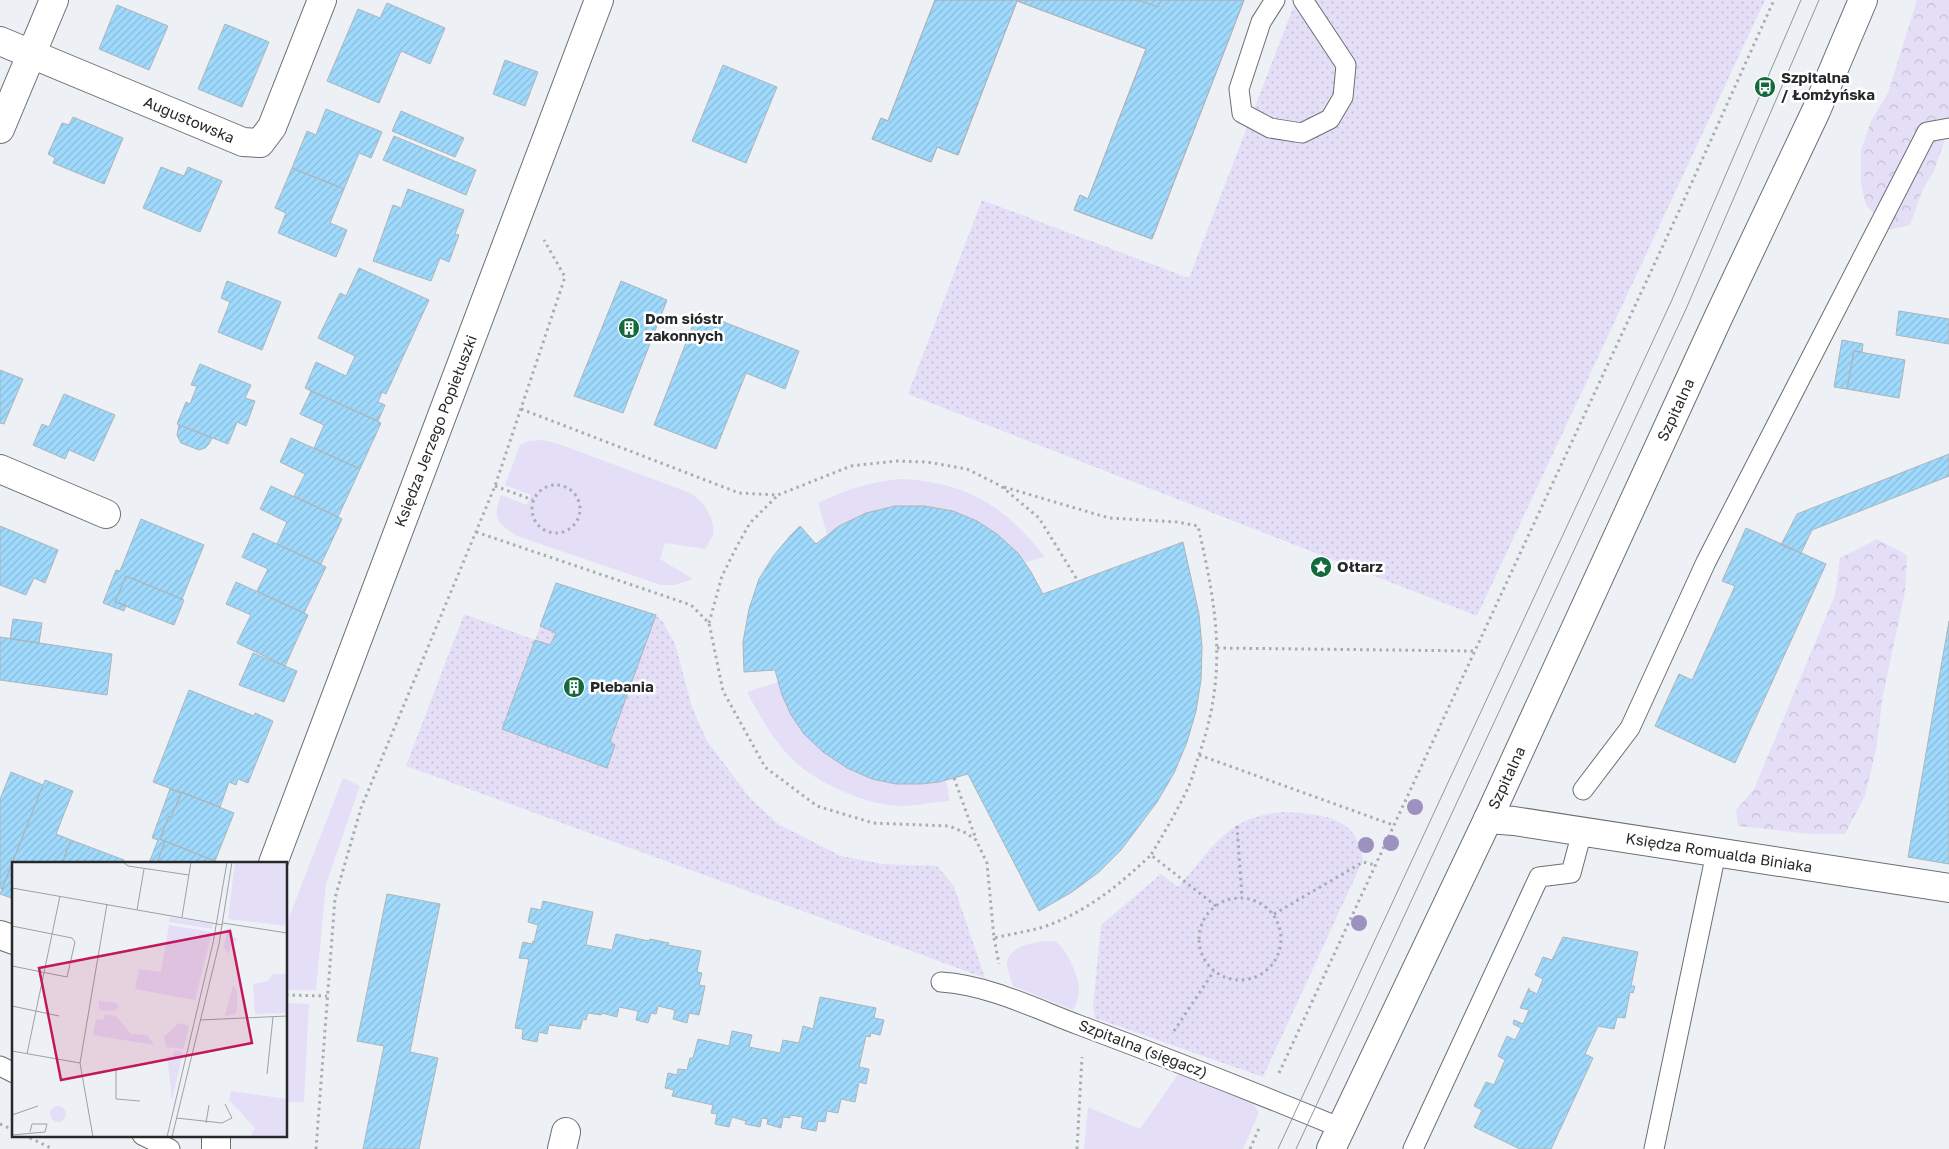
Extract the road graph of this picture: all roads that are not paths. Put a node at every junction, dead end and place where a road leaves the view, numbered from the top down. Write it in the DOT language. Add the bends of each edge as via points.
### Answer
graph roads {
  1 [pos="54,0"];
  2 [pos="322,0"];
  3 [pos="598,0"];
  4 [pos="1275,0"];
  5 [pos="1303,0"];
  6 [pos="1863,0"];
  7 [pos="0,42"];
  8 [pos="31,55"];
  9 [pos="1949,128"];
  10 [pos="0,129"];
  11 [pos="0,469"];
  12 [pos="106,514"];
  13 [pos="1582,790"];
  14 [pos="1488,819"];
  15 [pos="1582,832"];
  16 [pos="1716,852"];
  17 [pos="273,862"];
  18 [pos="1949,888"];
  19 [pos="0,935"];
  20 [pos="12,939"];
  21 [pos="941,982"];
  22 [pos="0,1066"];
  23 [pos="12,1072"];
  24 [pos="144,1136"];
  25 [pos="216,1136"];
  26 [pos="1336,1138"];
  27 [pos="170,1149"];
  28 [pos="216,1149"];
  29 [pos="1413,1149"];
  30 [pos="1654,1149"];
  1 -- 8 [label="street"];
  2 -- 8 [label="street, Augustowska" via="272,127 260,143 243,142"];
  3 -- 17 [label="street, Księdza Jerzego Popiełuszki"];
  4 -- 5 [label="lane" via="1261,22 1239,89 1242,113 1270,128 1302,132 1330,119 1343,96 1346,65"];
  6 -- 14 [label="street, Szpitalna" via="1816,111"];
  7 -- 8 [label="street"];
  8 -- 10 [label="street"];
  9 -- 13 [label="lane" via="1927,132 1706,562 1630,728"];
  11 -- 12 [label="street"];
  14 -- 15 [label="street, Księdza Romualda Biniaka"];
  14 -- 26 [label="street, Szpitalna"];
  15 -- 16 [label="street, Księdza Romualda Biniaka"];
  15 -- 29 [label="lane" via="1571,873 1539,877"];
  16 -- 18 [label="street, Księdza Romualda Biniaka"];
  16 -- 30 [label="lane"];
  19 -- 20 [label="street"];
  21 -- 26 [label="lane, Szpitalna (sięgacz)" via="960,983 998,994 1273,1099"];
  22 -- 23 [label="lane"];
  24 -- 27 [label="lane"];
  25 -- 28 [label="street"];
}
